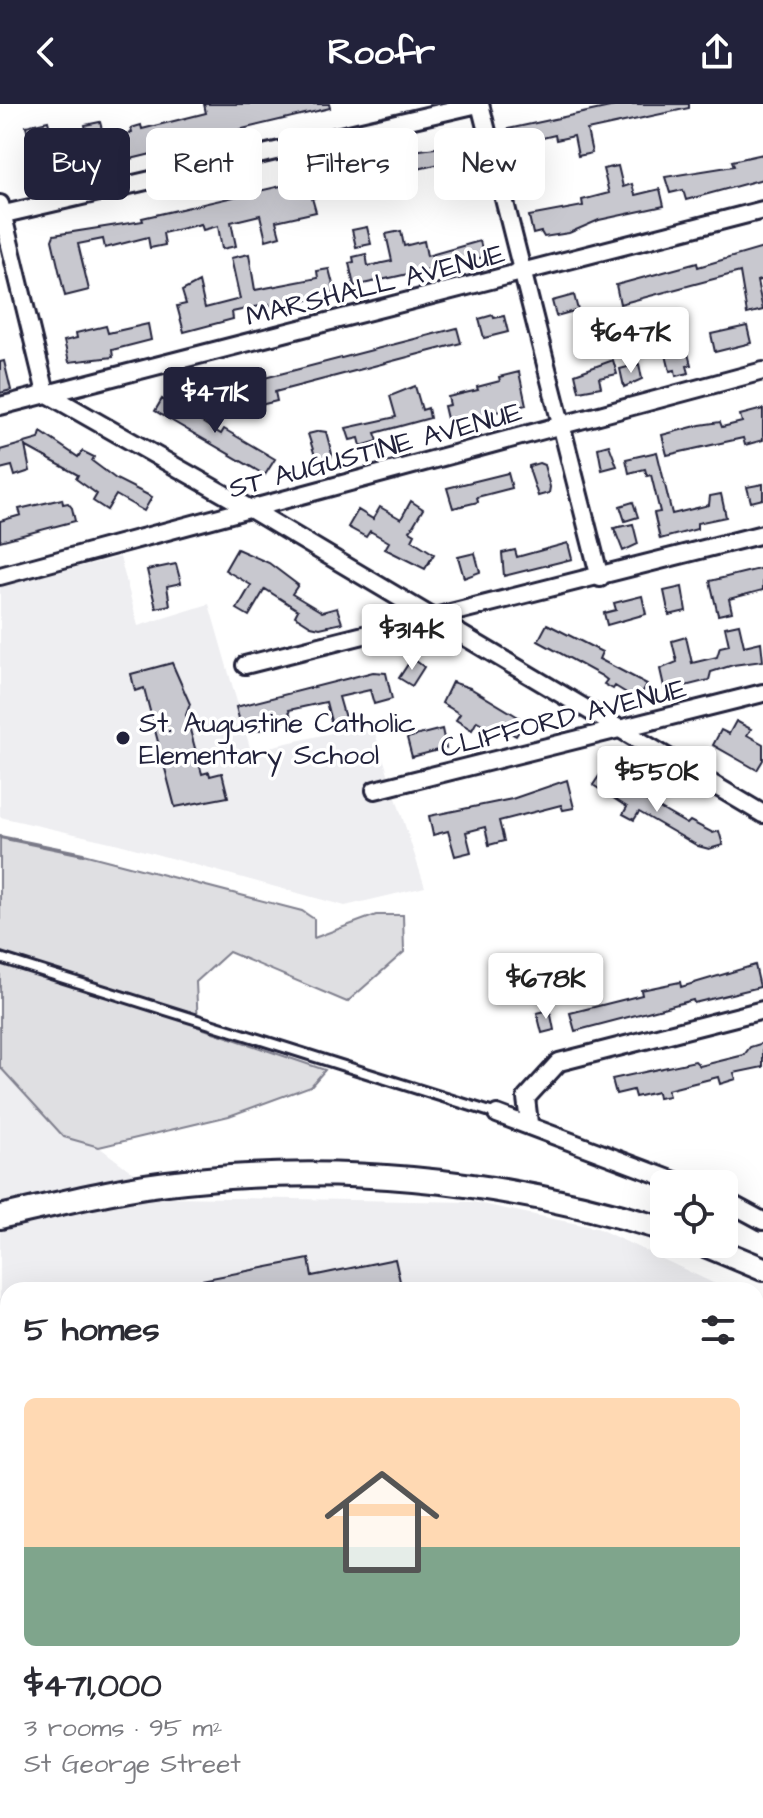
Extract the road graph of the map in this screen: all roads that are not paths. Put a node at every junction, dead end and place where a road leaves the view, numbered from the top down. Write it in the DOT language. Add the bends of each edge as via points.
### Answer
graph roads {
  1 [pos="479,104"];
  2 [pos="763,210"];
  3 [pos="1,211"];
  4 [pos="523,274"];
  5 [pos="763,371"];
  6 [pos="46,393"];
  7 [pos="0,406"];
  8 [pos="561,424"];
  9 [pos="252,510"];
  10 [pos="763,534"];
  11 [pos="0,576"];
  12 [pos="600,578"];
  13 [pos="433,617"];
  14 [pos="245,665"];
  15 [pos="763,693"];
  16 [pos="623,730"];
  17 [pos="375,790"];
  18 [pos="763,814"];
  19 [pos="0,958"];
  20 [pos="763,1010"];
  21 [pos="497,1114"];
  22 [pos="529,1123"];
  23 [pos="650,1171"];
  24 [pos="738,1208"];
  25 [pos="0,1217"];
  26 [pos="763,1221"];
  27 [pos="650,1225"];
  28 [pos="737,1258"];
  29 [pos="763,1269"];
  1 -- 3 [label="street"];
  1 -- 4 [label="street"];
  2 -- 4 [label="street, MARSHALL AVENUE"];
  3 -- 6 [label="street"];
  4 -- 6 [label="street, MARSHALL AVENUE"];
  4 -- 8 [label="street"];
  5 -- 8 [label="street, ST AUGUSTINE AVENUE"];
  6 -- 7 [label="street, MARSHALL AVENUE"];
  6 -- 9 [label="street"];
  8 -- 9 [label="street, ST AUGUSTINE AVENUE"];
  8 -- 12 [label="street"];
  9 -- 11 [label="street, ST AUGUSTINE AVENUE"];
  9 -- 13 [label="street"];
  10 -- 12 [label="street"];
  12 -- 13 [label="street"];
  13 -- 14 [label="street"];
  13 -- 16 [label="street"];
  15 -- 16 [label="street, CLIFFORD AVENUE"];
  16 -- 17 [label="street, CLIFFORD AVENUE"];
  16 -- 18 [label="street"];
  19 -- 21 [label="lane"];
  20 -- 22 [label="street" via="559,1062 526,1098"];
  21 -- 22 [label="street"];
  22 -- 23 [label="street"];
  24 -- 26 [label="street"];
  25 -- 27 [label="main road" via="183,1181 370,1174 510,1190"];
  28 -- 29 [label="main road"];
}
